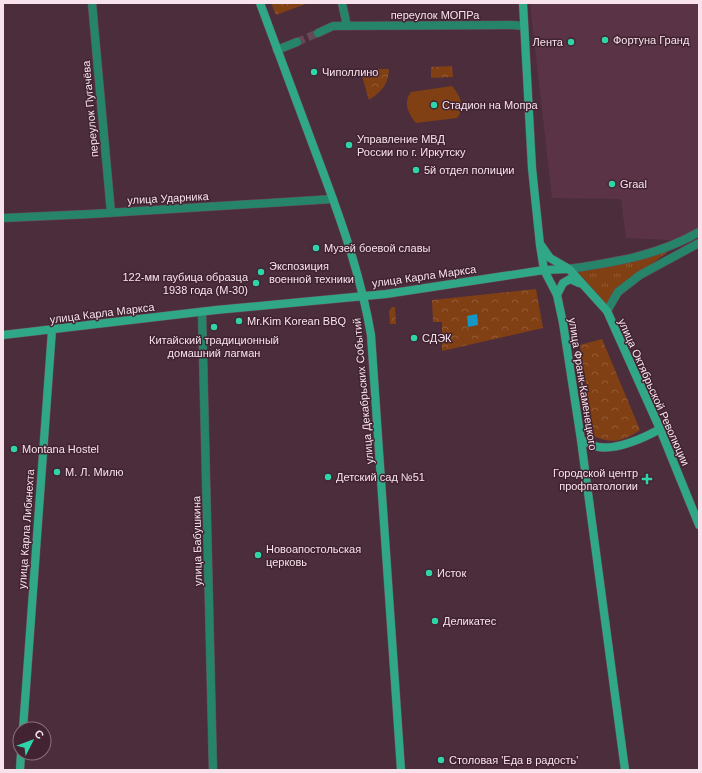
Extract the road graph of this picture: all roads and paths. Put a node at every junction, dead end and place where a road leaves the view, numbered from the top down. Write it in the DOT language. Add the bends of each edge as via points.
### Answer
graph roads {
  1 [pos="92,3"];
  2 [pos="260,3"];
  3 [pos="342,3"];
  4 [pos="523,3"];
  5 [pos="347,26"];
  6 [pos="523,26"];
  7 [pos="318,33"];
  8 [pos="297,42"];
  9 [pos="277,50"];
  10 [pos="334,199"];
  11 [pos="111,213"];
  12 [pos="3,218"];
  13 [pos="699,232"];
  14 [pos="699,243"];
  15 [pos="540,245"];
  16 [pos="569,269"];
  17 [pos="544,270"];
  18 [pos="582,284"];
  19 [pos="557,295"];
  20 [pos="364,296"];
  21 [pos="606,311"];
  22 [pos="202,312"];
  23 [pos="52,330"];
  24 [pos="3,335"];
  25 [pos="660,429"];
  26 [pos="581,440"];
  27 [pos="699,525"];
  28 [pos="23,721"];
  29 [pos="213,770"];
  30 [pos="401,770"];
  31 [pos="625,770"];
  1 -- 11 [label="street, переулок Пугачёва"];
  2 -- 9 [label="main road, улица Декабрьских Событий"];
  3 -- 5 [label="street"];
  4 -- 6 [label="main road, улица Франк-Каменецкого"];
  5 -- 6 [label="street, переулок МОПРа"];
  5 -- 7 [label="street, переулок МОПРа" via="333,26"];
  6 -- 15 [label="main road, улица Франк-Каменецкого" via="532,168"];
  8 -- 9 [label="street"];
  9 -- 10 [label="main road, улица Декабрьских Событий"];
  10 -- 11 [label="street, улица Ударника"];
  10 -- 20 [label="main road, улица Декабрьских Событий"];
  11 -- 12 [label="street, улица Ударника"];
  13 -- 16 [label="street, улица Карла Маркса" via="658,251 634,258"];
  14 -- 21 [label="street" via="633,281 618,292"];
  15 -- 16 [label="main road, улица Октябрьской Революции" via="550,258"];
  15 -- 17 [label="main road, улица Франк-Каменецкого"];
  16 -- 17 [label="main road, улица Карла Маркса"];
  16 -- 18 [label="main road, улица Октябрьской Революции"];
  17 -- 19 [label="main road, улица Франк-Каменецкого"];
  17 -- 20 [label="main road, улица Карла Маркса"];
  18 -- 19 [label="main road" via="570,279 563,283"];
  18 -- 21 [label="main road, улица Октябрьской Революции"];
  19 -- 26 [label="main road, улица Франк-Каменецкого"];
  20 -- 22 [label="main road, улица Карла Маркса"];
  20 -- 30 [label="main road, улица Декабрьских Событий" via="371,336"];
  21 -- 25 [label="main road, улица Октябрьской Революции"];
  22 -- 23 [label="main road, улица Карла Маркса"];
  22 -- 29 [label="street, улица Бабушкина"];
  23 -- 24 [label="main road, улица Карла Маркса"];
  23 -- 28 [label="main road, улица Карла Либкнехта"];
  25 -- 26 [label="main road" via="645,438 622,446 600,447"];
  25 -- 27 [label="main road, улица Октябрьской Революции"];
  26 -- 31 [label="main road, улица Франк-Каменецкого"];
}
